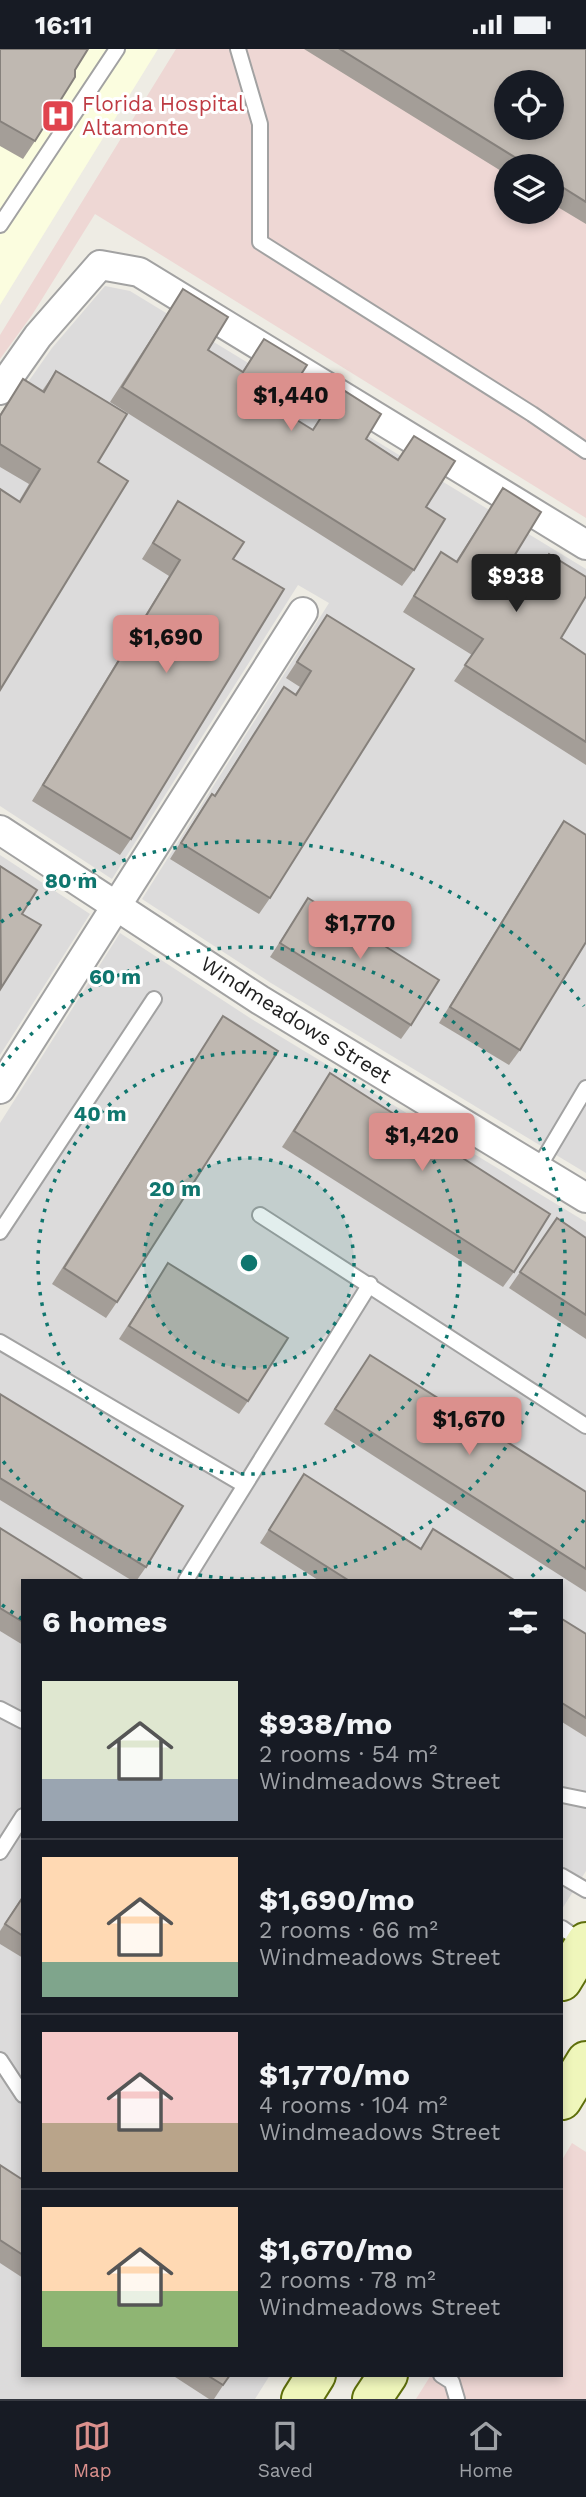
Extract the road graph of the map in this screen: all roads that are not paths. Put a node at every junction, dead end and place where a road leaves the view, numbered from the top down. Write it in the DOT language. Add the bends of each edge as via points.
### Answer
graph roads {
  1 [pos="117,49"];
  2 [pos="238,49"];
  3 [pos="0,225"];
  4 [pos="0,390"];
  5 [pos="586,451"];
  6 [pos="586,545"];
  7 [pos="303,611"];
  8 [pos="0,830"];
  9 [pos="116,906"];
  10 [pos="154,999"];
  11 [pos="586,1088"];
  12 [pos="0,1089"];
  13 [pos="539,1167"];
  14 [pos="586,1198"];
  15 [pos="260,1215"];
  16 [pos="0,1232"];
  17 [pos="370,1284"];
  18 [pos="0,1342"];
  19 [pos="586,1426"];
  20 [pos="244,1485"];
  21 [pos="187,1579"];
  22 [pos="0,1709"];
  23 [pos="21,1720"];
  24 [pos="563,1795"];
  25 [pos="586,1800"];
  26 [pos="21,1819"];
  27 [pos="1,1849"];
  28 [pos="563,1877"];
  29 [pos="586,1890"];
  30 [pos="563,1929"];
  31 [pos="586,1943"];
  32 [pos="563,1979"];
  33 [pos="0,2060"];
  34 [pos="586,2061"];
  35 [pos="21,2092"];
  36 [pos="563,2098"];
  37 [pos="315,2377"];
  38 [pos="387,2377"];
  39 [pos="444,2377"];
  40 [pos="301,2399"];
  41 [pos="372,2399"];
  42 [pos="457,2399"];
  1 -- 3 [label="lane"];
  2 -- 5 [label="lane" via="260,124 260,242"];
  4 -- 6 [label="street" via="38,336 100,265 139,272"];
  7 -- 9 [label="street"];
  8 -- 9 [label="street, Windmeadows Street"];
  9 -- 12 [label="street"];
  9 -- 13 [label="street, Windmeadows Street" via="260,1000"];
  10 -- 16 [label="lane"];
  11 -- 13 [label="lane"];
  13 -- 14 [label="street, Windmeadows Street"];
  15 -- 17 [label="lane"];
  17 -- 19 [label="lane"];
  17 -- 20 [label="lane"];
  18 -- 20 [label="lane"];
  20 -- 21 [label="lane"];
  22 -- 23 [label="lane"];
  24 -- 25 [label="lane"];
  26 -- 27 [label="lane"];
  28 -- 29 [label="lane"];
  30 -- 31 [label="lane"];
  31 -- 32 [label="main road"];
  33 -- 35 [label="lane"];
  34 -- 36 [label="main road"];
  37 -- 40 [label="main road"];
  38 -- 41 [label="main road"];
  39 -- 42 [label="lane" via="452,2382"];
}
